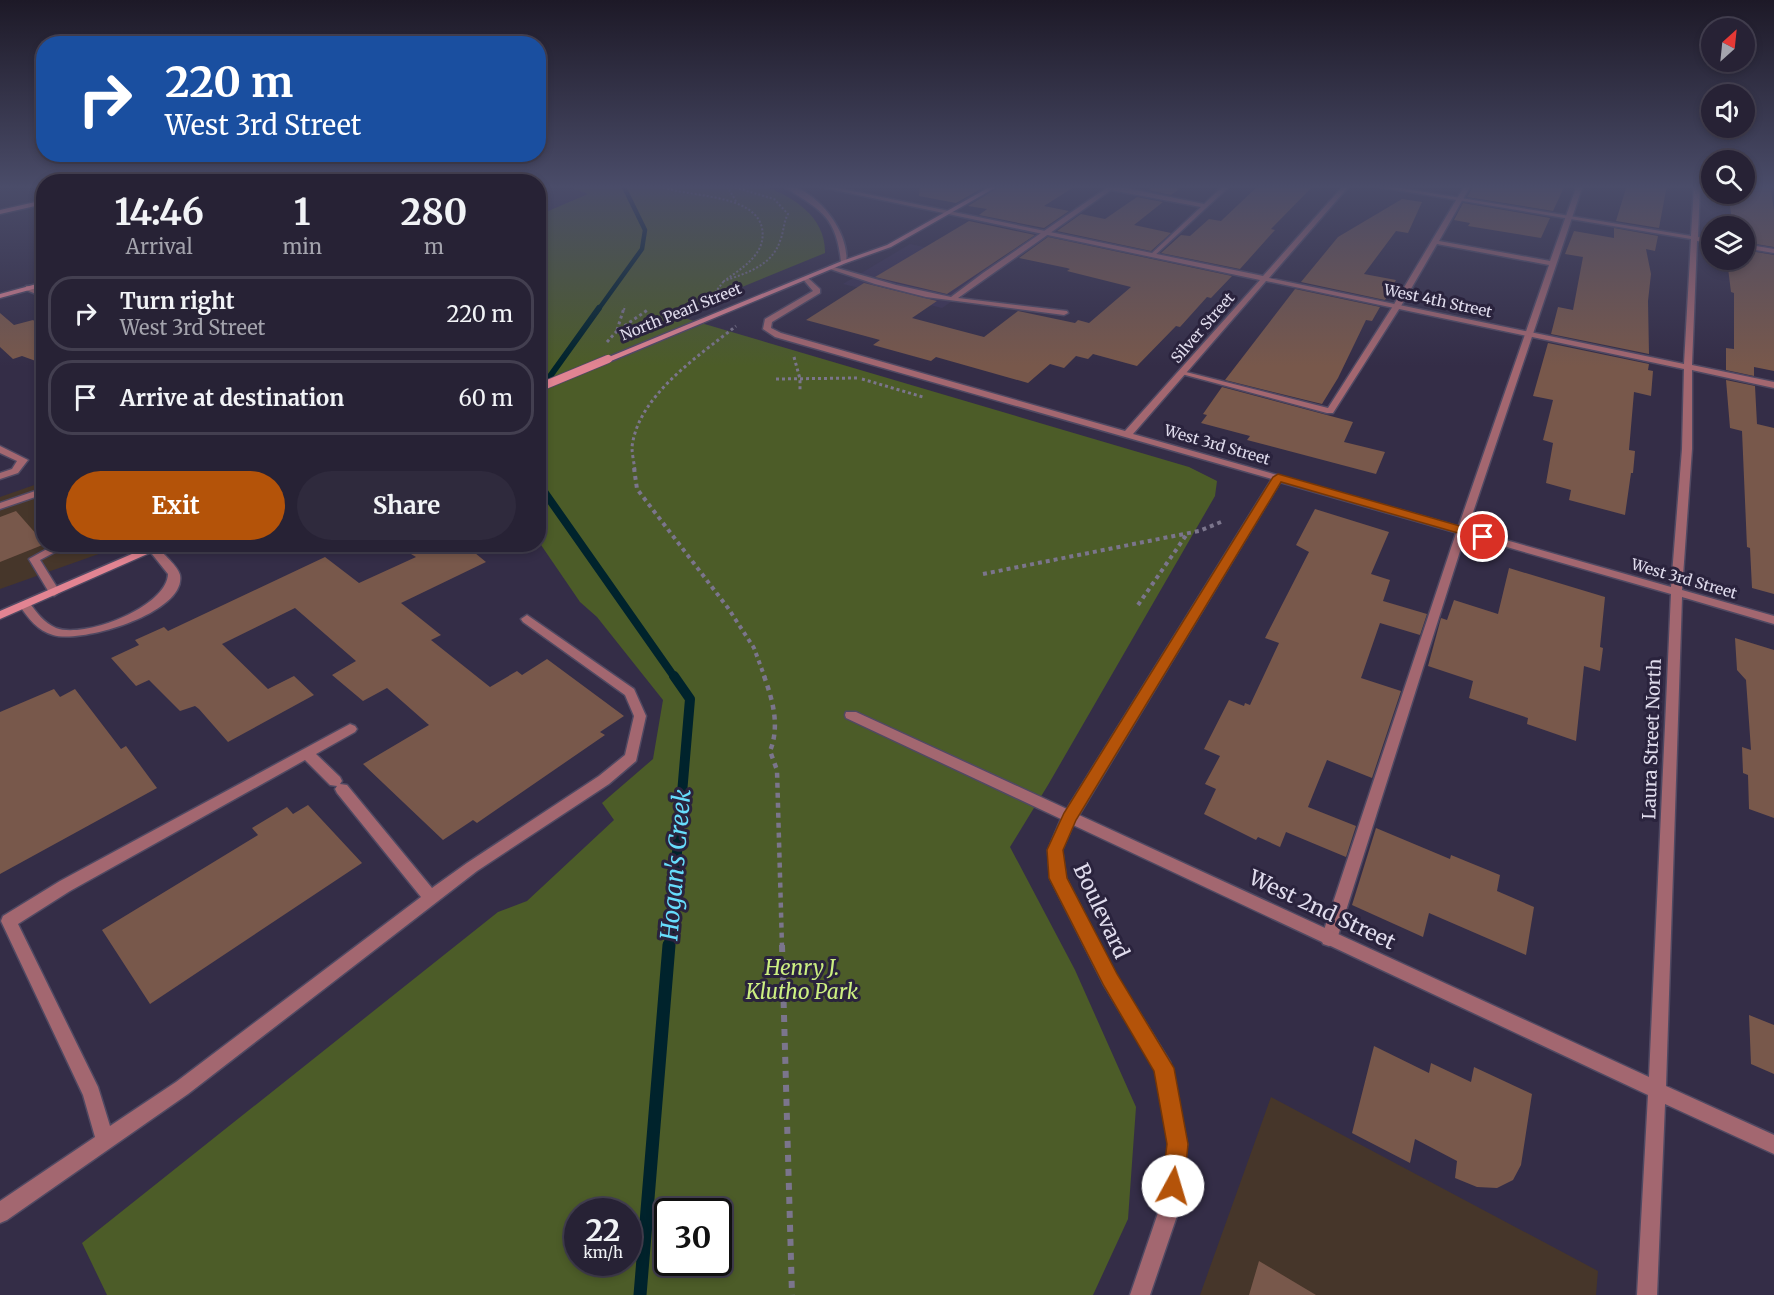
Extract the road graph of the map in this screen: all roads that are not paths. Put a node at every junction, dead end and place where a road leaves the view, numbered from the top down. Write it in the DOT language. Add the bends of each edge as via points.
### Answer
graph roads {
  1 [pos="844,245"];
  2 [pos="888,245"];
  3 [pos="1027,245"];
  4 [pos="1106,245"];
  5 [pos="1163,245"];
  6 [pos="1294,245"];
  7 [pos="1434,245"];
  8 [pos="1454,245"];
  9 [pos="1559,245"];
  10 [pos="1695,245"];
  11 [pos="1755,248"];
  12 [pos="1774,251"];
  13 [pos="1153,255"];
  14 [pos="844,262"];
  15 [pos="1553,264"];
  16 [pos="830,268"];
  17 [pos="805,278"];
  18 [pos="1265,279"];
  19 [pos="36,286"];
  20 [pos="29,288"];
  21 [pos="36,291"];
  22 [pos="0,296"];
  23 [pos="952,299"];
  24 [pos="1397,306"];
  25 [pos="1064,314"];
  26 [pos="1530,334"];
  27 [pos="1688,367"];
  28 [pos="1182,373"];
  29 [pos="546,385"];
  30 [pos="1774,385"];
  31 [pos="1127,435"];
  32 [pos="0,449"];
  33 [pos="0,476"];
  34 [pos="1278,477"];
  35 [pos="36,494"];
  36 [pos="0,506"];
  37 [pos="1462,530"];
  38 [pos="48,552"];
  39 [pos="147,552"];
  40 [pos="162,552"];
  41 [pos="54,592"];
  42 [pos="1676,592"];
  43 [pos="25,604"];
  44 [pos="0,615"];
  45 [pos="526,619"];
  46 [pos="1774,620"];
  47 [pos="851,715"];
  48 [pos="350,729"];
  49 [pos="307,753"];
  50 [pos="1069,818"];
  51 [pos="431,898"];
  52 [pos="4,924"];
  53 [pos="1329,939"];
  54 [pos="1657,1091"];
  55 [pos="105,1141"];
  56 [pos="1774,1145"];
  57 [pos="0,1213"];
  58 [pos="1140,1295"];
  59 [pos="1647,1295"];
  1 -- 14 [label="street"];
  2 -- 14 [label="street, North Pearl Street"];
  3 -- 23 [label="street"];
  4 -- 13 [label="street, West 4th Street"];
  5 -- 13 [label="street"];
  6 -- 18 [label="street, Silver Street"];
  7 -- 24 [label="street"];
  8 -- 15 [label="street"];
  9 -- 15 [label="street"];
  10 -- 27 [label="street, Laura Street North"];
  11 -- 12 [label="street"];
  13 -- 18 [label="street, West 4th Street"];
  14 -- 16 [label="street, North Pearl Street"];
  15 -- 26 [label="street"];
  16 -- 17 [label="street, North Pearl Street"];
  16 -- 23 [label="street" via="904,291"];
  17 -- 29 [label="street, North Pearl Street, bridge"];
  17 -- 31 [label="street, West 3rd Street" via="818,291 768,321 767,329"];
  18 -- 24 [label="street, West 4th Street"];
  18 -- 28 [label="street, Silver Street"];
  19 -- 20 [label="street"];
  20 -- 21 [label="street"];
  20 -- 22 [label="street"];
  23 -- 25 [label="street" via="1027,306"];
  24 -- 26 [label="street, West 4th Street"];
  24 -- 28 [label="street" via="1330,411"];
  26 -- 27 [label="street, West 4th Street"];
  26 -- 37 [label="street"];
  27 -- 30 [label="street, West 4th Street"];
  27 -- 42 [label="street, Laura Street North" via="1687,448"];
  28 -- 31 [label="street, Silver Street"];
  31 -- 34 [label="street, West 3rd Street"];
  32 -- 33 [label="street" via="23,460 15,471"];
  34 -- 37 [label="street, West 3rd Street"];
  34 -- 50 [label="street, Boulevard"];
  35 -- 36 [label="street"];
  37 -- 42 [label="street, West 3rd Street"];
  37 -- 53 [label="street"];
  38 -- 41 [label="street" via="34,559"];
  39 -- 41 [label="street"];
  40 -- 43 [label="street" via="174,574 172,587 154,605 104,629 73,634 56,632 38,622"];
  41 -- 43 [label="street"];
  42 -- 46 [label="street, West 3rd Street"];
  42 -- 54 [label="street, Laura Street North"];
  43 -- 44 [label="street"];
  45 -- 51 [label="street" via="630,692 640,716 631,757 604,780"];
  47 -- 50 [label="street, West 2nd Street"];
  48 -- 49 [label="street"];
  49 -- 51 [label="street"];
  49 -- 52 [label="street" via="65,886"];
  50 -- 53 [label="street, West 2nd Street"];
  50 -- 58 [label="street, Boulevard" via="1055,850 1058,878 1110,980 1164,1068 1178,1144 1170,1208"];
  51 -- 55 [label="street" via="182,1088"];
  52 -- 55 [label="street" via="92,1093"];
  53 -- 54 [label="street, West 2nd Street"];
  54 -- 56 [label="street, West 2nd Street"];
  54 -- 59 [label="street, Laura Street North"];
  55 -- 57 [label="street"];
}
